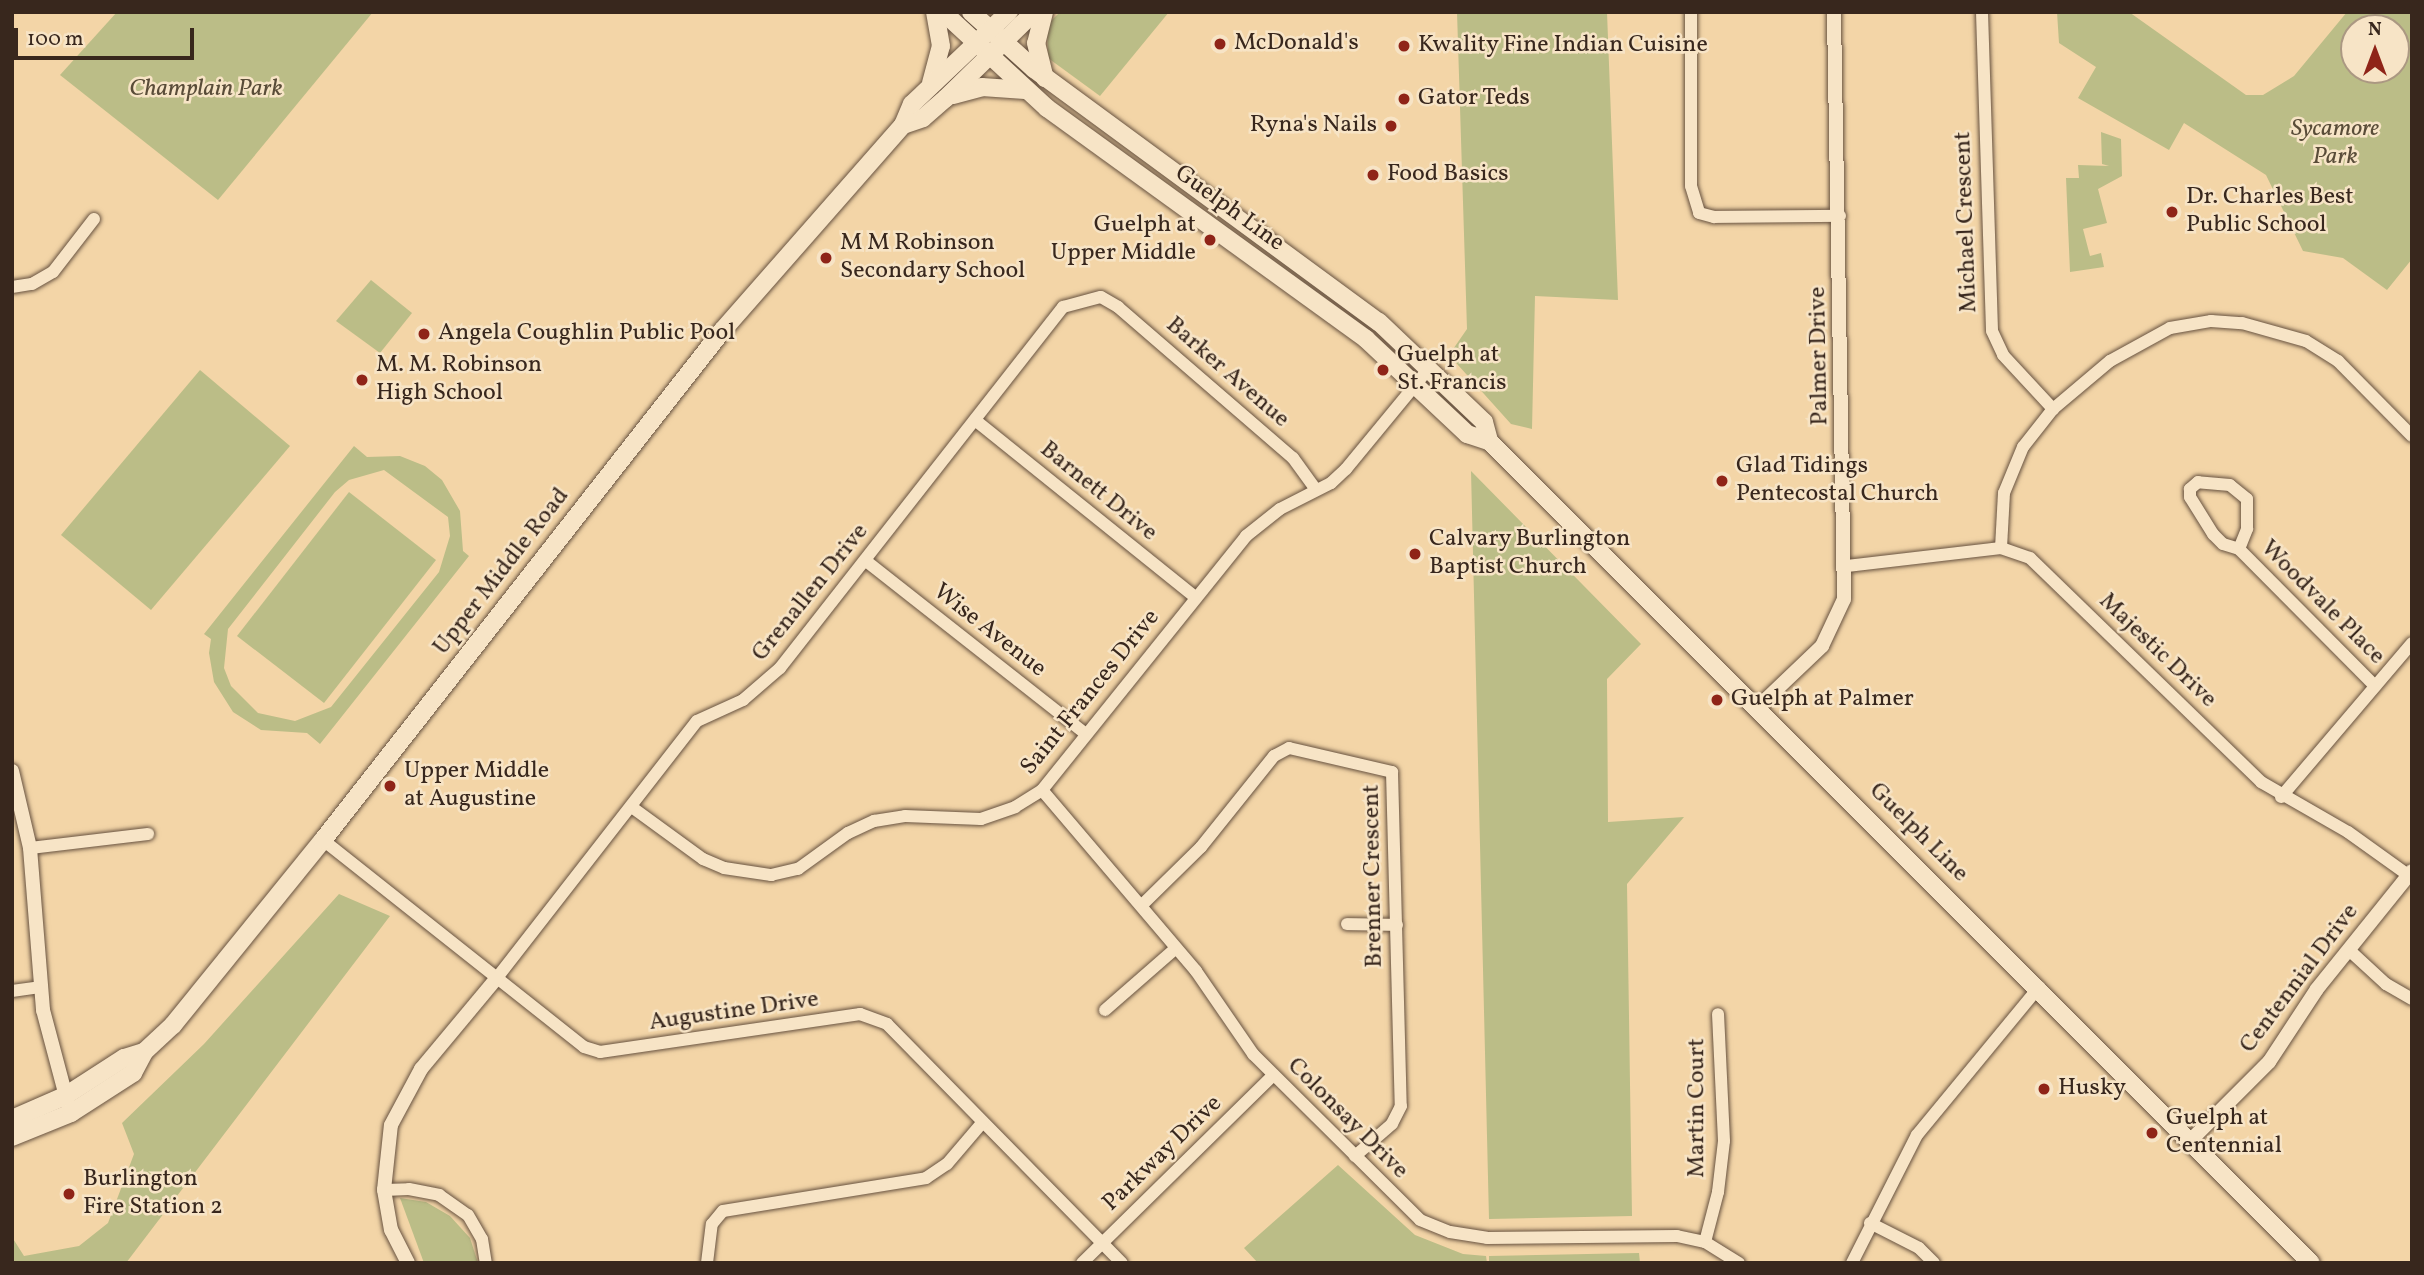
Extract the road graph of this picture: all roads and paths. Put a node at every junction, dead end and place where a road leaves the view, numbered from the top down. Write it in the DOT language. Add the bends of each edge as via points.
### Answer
graph roads {
  1 [pos="935,12"];
  2 [pos="943,12"];
  3 [pos="971,12"];
  4 [pos="1009,12"];
  5 [pos="1034,12"];
  6 [pos="1044,12"];
  7 [pos="1691,12"];
  8 [pos="1834,12"];
  9 [pos="1982,12"];
  10 [pos="995,37"];
  11 [pos="982,50"];
  12 [pos="1045,78"];
  13 [pos="929,88"];
  14 [pos="1025,90"];
  15 [pos="946,98"];
  16 [pos="903,125"];
  17 [pos="1840,216"];
  18 [pos="94,219"];
  19 [pos="1217,230"];
  20 [pos="1256,232"];
  21 [pos="12,287"];
  22 [pos="1101,297"];
  23 [pos="1430,367"];
  24 [pos="1415,383"];
  25 [pos="2053,409"];
  26 [pos="975,420"];
  27 [pos="2412,436"];
  28 [pos="1489,441"];
  29 [pos="1317,490"];
  30 [pos="2001,548"];
  31 [pos="2239,549"];
  32 [pos="866,561"];
  33 [pos="1847,566"];
  34 [pos="1195,597"];
  35 [pos="2412,643"];
  36 [pos="2375,686"];
  37 [pos="1757,708"];
  38 [pos="1086,734"];
  39 [pos="12,771"];
  40 [pos="1042,790"];
  41 [pos="2281,797"];
  42 [pos="633,808"];
  43 [pos="148,834"];
  44 [pos="323,840"];
  45 [pos="30,848"];
  46 [pos="2410,873"];
  47 [pos="1143,904"];
  48 [pos="1347,924"];
  49 [pos="1397,925"];
  50 [pos="1176,948"];
  51 [pos="2349,950"];
  52 [pos="496,979"];
  53 [pos="40,987"];
  54 [pos="2039,987"];
  55 [pos="12,991"];
  56 [pos="2412,999"];
  57 [pos="1105,1010"];
  58 [pos="1718,1014"];
  59 [pos="144,1052"];
  60 [pos="1273,1075"];
  61 [pos="65,1096"];
  62 [pos="71,1113"];
  63 [pos="12,1119"];
  64 [pos="982,1123"];
  65 [pos="12,1137"];
  66 [pos="2190,1141"];
  67 [pos="1355,1156"];
  68 [pos="384,1190"];
  69 [pos="1870,1223"];
  70 [pos="1705,1242"];
  71 [pos="1102,1243"];
  72 [pos="408,1263"];
  73 [pos="486,1263"];
  74 [pos="707,1263"];
  75 [pos="1082,1263"];
  76 [pos="1122,1263"];
  77 [pos="1739,1263"];
  78 [pos="1852,1263"];
  79 [pos="1934,1263"];
  80 [pos="2311,1263"];
  1 -- 13 [label="main road" via="941,46"];
  2 -- 11 [label="main road, Guelph Line"];
  3 -- 10 [label="main road, Guelph Line"];
  4 -- 10 [label="main road, Upper Middle Road"];
  5 -- 10 [label="main road, Upper Middle Road"];
  6 -- 12 [label="main road" via="1036,43"];
  7 -- 17 [label="street" via="1691,186 1699,213 1714,217"];
  8 -- 17 [label="street, Palmer Drive"];
  9 -- 25 [label="street, Michael Crescent" via="1992,331 2003,355"];
  10 -- 11 [label="main road, Upper Middle Road"];
  10 -- 12 [label="main road, Guelph Line"];
  11 -- 13 [label="main road, Upper Middle Road"];
  11 -- 14 [label="main road, Guelph Line"];
  11 -- 15 [label="main road, Upper Middle Road"];
  12 -- 20 [label="main road, Guelph Line"];
  13 -- 16 [label="main road, Upper Middle Road" via="912,104"];
  14 -- 15 [label="main road" via="982,87"];
  14 -- 19 [label="main road, Guelph Line"];
  15 -- 16 [label="main road, Upper Middle Road" via="923,118"];
  16 -- 44 [label="main road, Upper Middle Road" via="722,331"];
  17 -- 33 [label="street, Palmer Drive"];
  18 -- 21 [label="street" via="53,272 32,284"];
  19 -- 20 [label="main road"];
  19 -- 24 [label="main road, Guelph Line" via="1366,339"];
  20 -- 23 [label="main road, Guelph Line" via="1379,322"];
  22 -- 26 [label="street, Grenallen Drive" via="1063,307"];
  22 -- 29 [label="street, Barker Avenue" via="1293,458"];
  23 -- 24 [label="street, Saint Frances Drive"];
  23 -- 28 [label="main road, Guelph Line" via="1484,422"];
  24 -- 28 [label="main road, Guelph Line" via="1466,434"];
  24 -- 29 [label="street, Saint Frances Drive" via="1346,469"];
  25 -- 27 [label="street" via="2129,347 2170,328 2211,321 2242,323 2281,331 2338,361"];
  25 -- 30 [label="street" via="2023,447 2004,493"];
  26 -- 32 [label="street, Grenallen Drive"];
  26 -- 34 [label="street, Barnett Drive"];
  28 -- 37 [label="main road, Guelph Line"];
  29 -- 34 [label="street, Saint Frances Drive" via="1259,523"];
  30 -- 33 [label="street, Majestic Drive"];
  30 -- 41 [label="street, Majestic Drive" via="2030,558 2059,582"];
  31 -- 31 [label="street, Woodvale Place" via="2247,529 2247,499 2230,485 2198,482 2190,489 2198,514 2223,544"];
  31 -- 36 [label="street, Woodvale Place"];
  32 -- 38 [label="street, Wise Avenue"];
  32 -- 42 [label="street, Grenallen Drive" via="772,676 743,700 697,721"];
  33 -- 37 [label="street, Palmer Drive" via="1844,599 1832,631"];
  34 -- 38 [label="street, Saint Frances Drive"];
  35 -- 36 [label="street"];
  36 -- 41 [label="street"];
  37 -- 54 [label="main road, Guelph Line"];
  38 -- 40 [label="street, Saint Frances Drive"];
  39 -- 45 [label="street"];
  40 -- 42 [label="street, Saint Frances Drive" via="1015,807 981,819 905,816 874,821 848,833 798,869 771,875 724,868 703,859"];
  40 -- 47 [label="street, Colonsay Drive"];
  41 -- 46 [label="street, Majestic Drive" via="2348,832"];
  42 -- 52 [label="street, Grenallen Drive"];
  43 -- 45 [label="street"];
  44 -- 52 [label="street, Augustine Drive"];
  44 -- 59 [label="main road, Upper Middle Road" via="173,1025"];
  45 -- 53 [label="street"];
  46 -- 51 [label="street, Centennial Drive"];
  47 -- 49 [label="street, Brenner Crescent" via="1201,846 1274,757 1289,748 1392,772"];
  47 -- 50 [label="street, Colonsay Drive"];
  48 -- 49 [label="street"];
  49 -- 67 [label="street, Brenner Crescent" via="1401,1105 1392,1124"];
  50 -- 57 [label="street"];
  50 -- 60 [label="street, Colonsay Drive"];
  51 -- 56 [label="street" via="2386,984"];
  51 -- 66 [label="street, Centennial Drive" via="2269,1062"];
  52 -- 64 [label="street, Augustine Drive" via="584,1047 600,1052 860,1014 887,1024"];
  52 -- 68 [label="street" via="404,1094 391,1125"];
  53 -- 55 [label="street"];
  53 -- 61 [label="street"];
  54 -- 66 [label="main road, Guelph Line"];
  54 -- 69 [label="street" via="1917,1135"];
  58 -- 70 [label="street, Martin Court" via="1724,1141 1718,1192"];
  59 -- 61 [label="main road, Upper Middle Road" via="124,1058"];
  59 -- 62 [label="main road, Upper Middle Road" via="133,1073"];
  60 -- 67 [label="street, Colonsay Drive"];
  60 -- 71 [label="street, Parkway Drive"];
  61 -- 62 [label="street"];
  61 -- 63 [label="main road, Upper Middle Road"];
  62 -- 65 [label="main road, Upper Middle Road"];
  64 -- 71 [label="street, Augustine Drive"];
  64 -- 74 [label="street" via="947,1164 926,1178 723,1212 712,1224"];
  66 -- 80 [label="main road, Guelph Line"];
  67 -- 70 [label="street, Colonsay Drive" via="1408,1211 1450,1232 1487,1238 1650,1234"];
  68 -- 72 [label="street" via="391,1230"];
  68 -- 73 [label="street" via="439,1195 468,1216 482,1239"];
  69 -- 78 [label="street"];
  69 -- 79 [label="street" via="1919,1248"];
  70 -- 77 [label="street, Colonsay Drive"];
  71 -- 75 [label="street, Parkway Drive"];
  71 -- 76 [label="street, Augustine Drive"];
}
